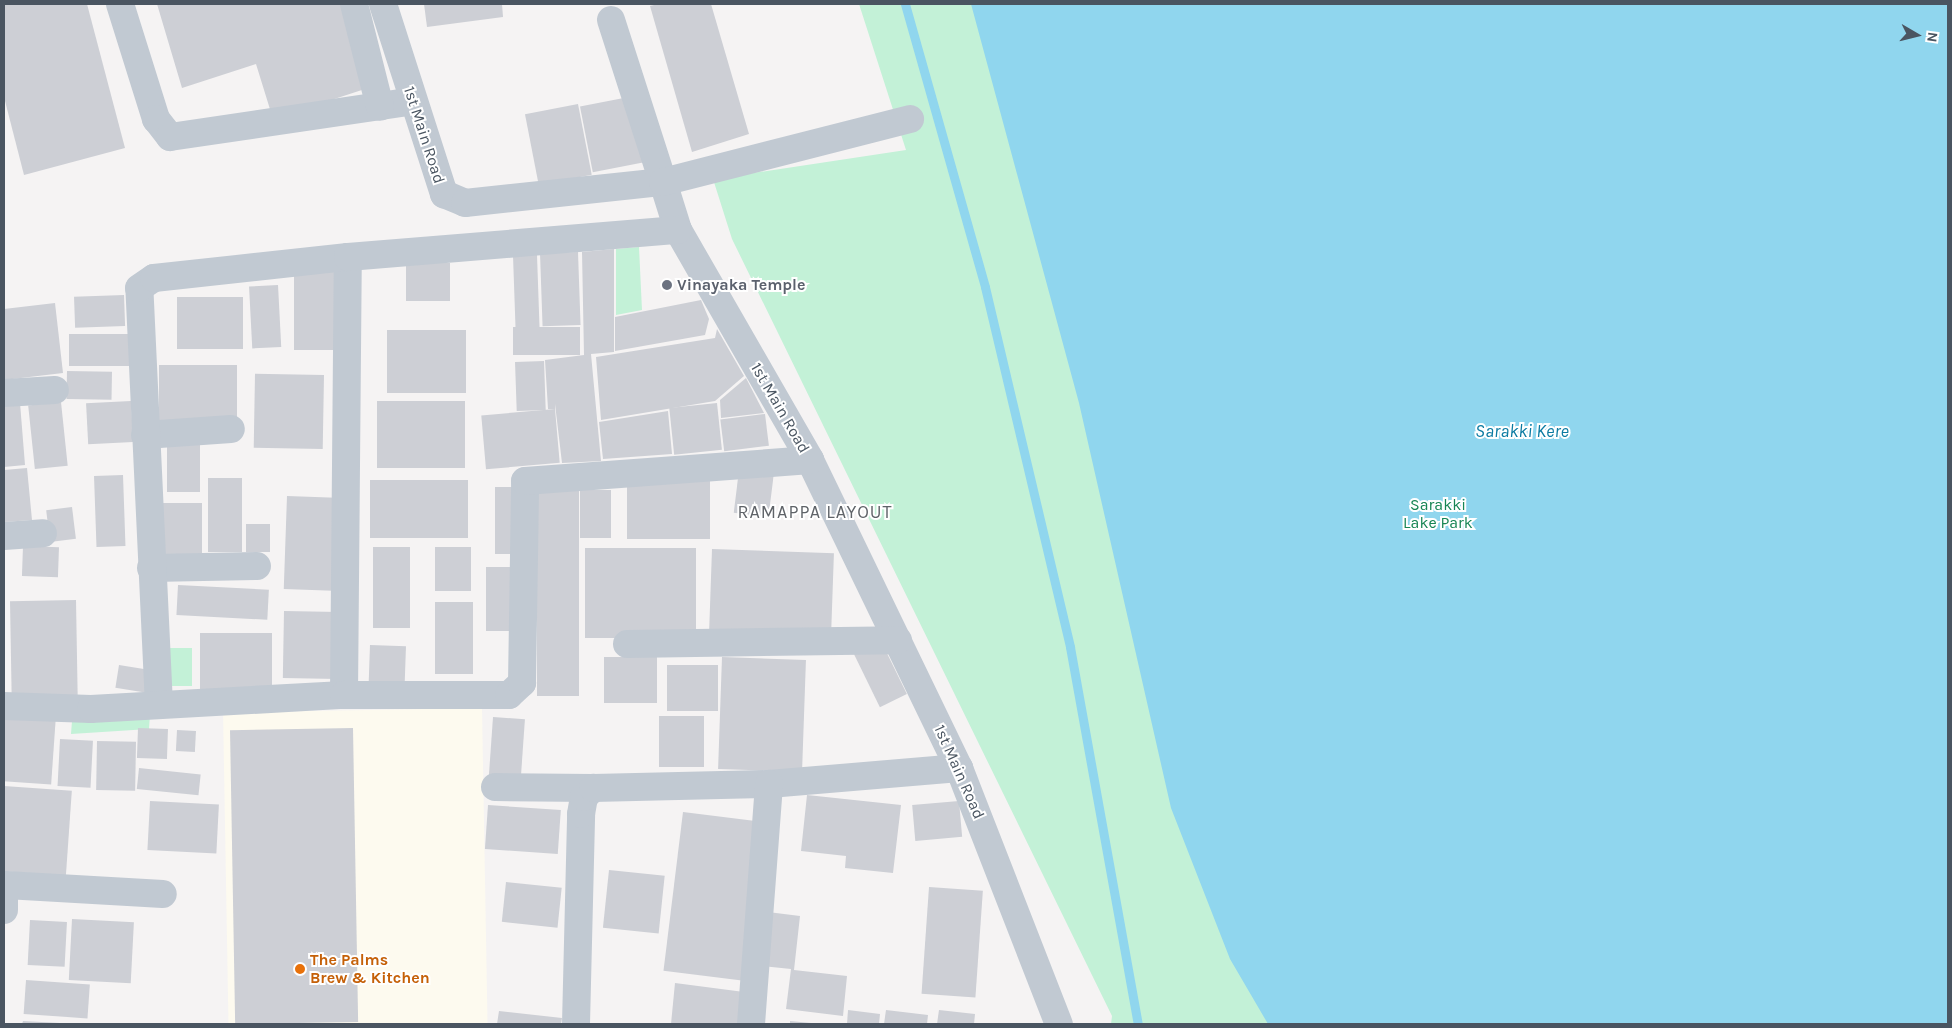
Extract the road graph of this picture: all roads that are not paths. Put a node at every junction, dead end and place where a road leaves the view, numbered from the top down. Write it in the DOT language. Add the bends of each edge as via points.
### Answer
graph roads {
  1 [pos="120,4"];
  2 [pos="354,4"];
  3 [pos="383,4"];
  4 [pos="611,20"];
  5 [pos="413,101"];
  6 [pos="380,107"];
  7 [pos="910,119"];
  8 [pos="663,182"];
  9 [pos="678,230"];
  10 [pos="348,257"];
  11 [pos="55,390"];
  12 [pos="4,393"];
  13 [pos="231,429"];
  14 [pos="145,435"];
  15 [pos="810,460"];
  16 [pos="43,533"];
  17 [pos="4,536"];
  18 [pos="257,566"];
  19 [pos="151,568"];
  20 [pos="898,640"];
  21 [pos="627,644"];
  22 [pos="344,695"];
  23 [pos="159,705"];
  24 [pos="4,706"];
  25 [pos="959,768"];
  26 [pos="769,784"];
  27 [pos="495,786"];
  28 [pos="593,788"];
  29 [pos="5,894"];
  30 [pos="164,894"];
  31 [pos="576,1024"];
  32 [pos="751,1024"];
  33 [pos="1059,1024"];
  1 -- 6 [label="street" via="156,119 170,137"];
  2 -- 6 [label="street"];
  3 -- 5 [label="street, 1st Main Road"];
  4 -- 8 [label="street"];
  5 -- 6 [label="street"];
  5 -- 8 [label="street, 1st Main Road" via="444,194 465,203"];
  7 -- 8 [label="street"];
  8 -- 9 [label="street, 1st Main Road"];
  9 -- 10 [label="street"];
  9 -- 15 [label="street, 1st Main Road"];
  10 -- 14 [label="street" via="154,278 139,288"];
  10 -- 22 [label="street"];
  11 -- 12 [label="street"];
  13 -- 14 [label="street"];
  14 -- 19 [label="street"];
  15 -- 20 [label="street, 1st Main Road"];
  15 -- 22 [label="street" via="530,478 523,486 522,683 518,691 509,695"];
  16 -- 17 [label="street"];
  18 -- 19 [label="street"];
  19 -- 23 [label="street"];
  20 -- 21 [label="street"];
  20 -- 25 [label="street, 1st Main Road"];
  22 -- 23 [label="street"];
  23 -- 24 [label="street"];
  25 -- 26 [label="street"];
  25 -- 33 [label="street, 1st Main Road"];
  26 -- 28 [label="street"];
  26 -- 32 [label="street"];
  27 -- 28 [label="street"];
  28 -- 31 [label="street" via="584,797 581,814"];
  29 -- 30 [label="street"];
}
